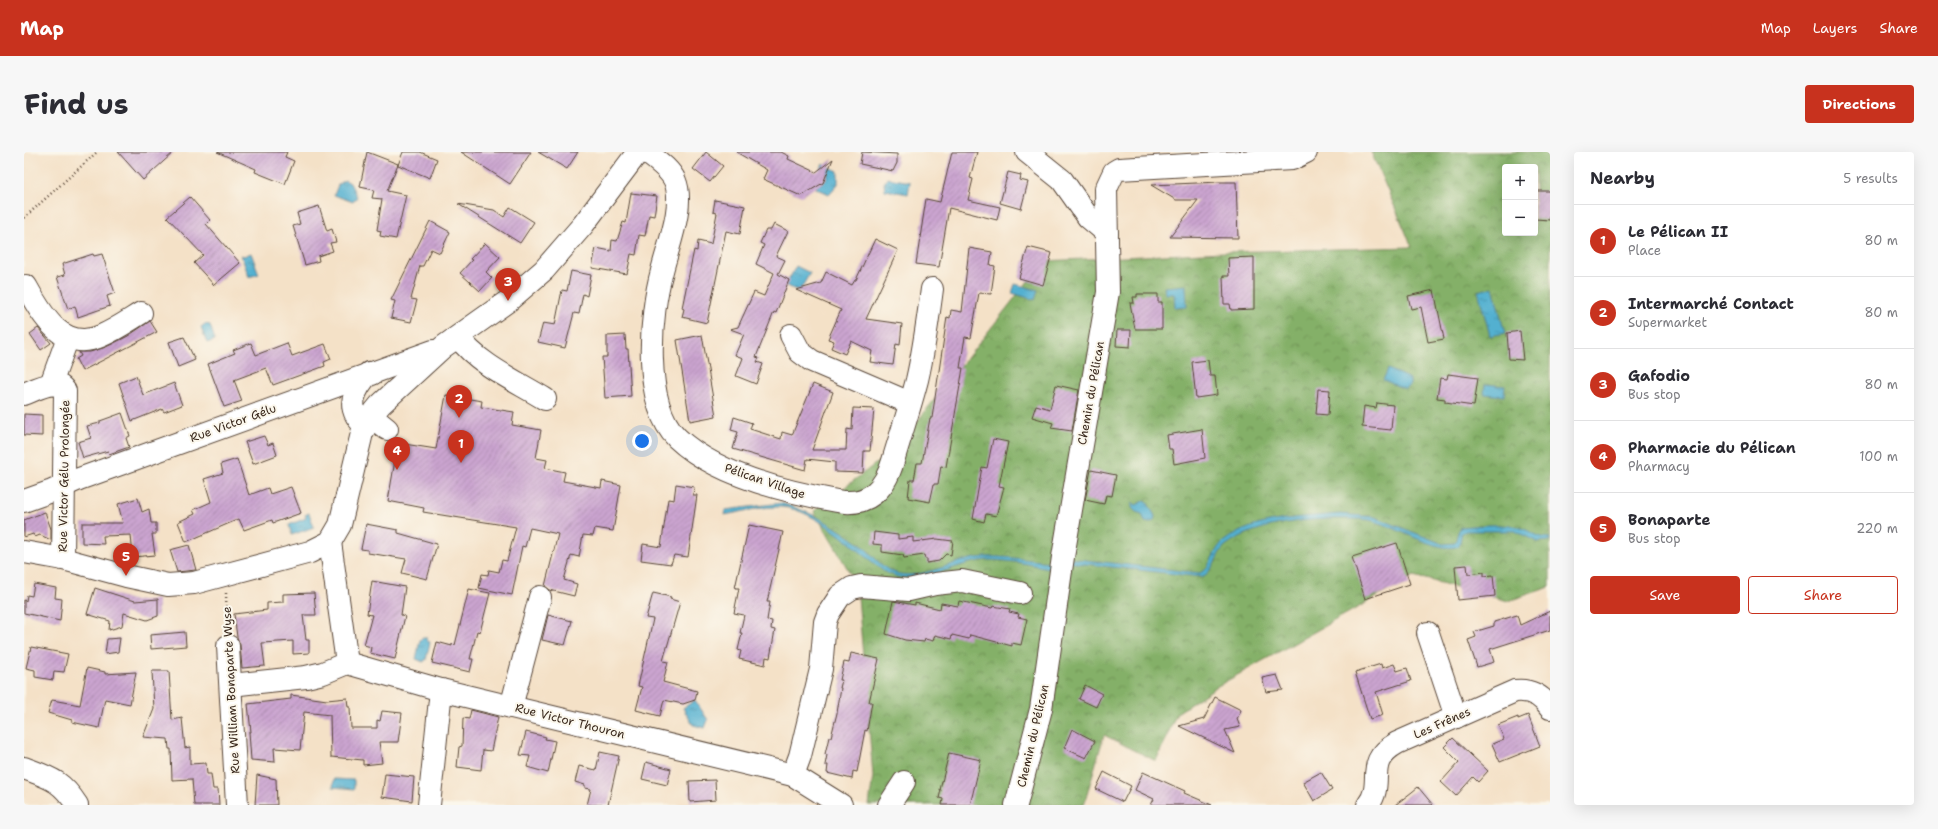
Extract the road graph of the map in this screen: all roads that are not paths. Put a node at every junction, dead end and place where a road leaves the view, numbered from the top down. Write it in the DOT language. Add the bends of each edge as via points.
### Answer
graph roads {
  1 [pos="638,152"];
  2 [pos="646,152"];
  3 [pos="1027,152"];
  4 [pos="1306,152"];
  5 [pos="1107,233"];
  6 [pos="26,286"];
  7 [pos="932,289"];
  8 [pos="141,313"];
  9 [pos="68,336"];
  10 [pos="791,336"];
  11 [pos="451,342"];
  12 [pos="369,373"];
  13 [pos="51,384"];
  14 [pos="24,394"];
  15 [pos="545,399"];
  16 [pos="910,403"];
  17 [pos="376,419"];
  18 [pos="65,486"];
  19 [pos="24,501"];
  20 [pos="330,542"];
  21 [pos="24,552"];
  22 [pos="63,559"];
  23 [pos="1020,593"];
  24 [pos="540,597"];
  25 [pos="1428,633"];
  26 [pos="228,646"];
  27 [pos="347,663"];
  28 [pos="231,685"];
  29 [pos="441,690"];
  30 [pos="511,706"];
  31 [pos="1550,708"];
  32 [pos="1456,717"];
  33 [pos="24,768"];
  34 [pos="793,775"];
  35 [pos="904,782"];
  36 [pos="77,805"];
  37 [pos="237,805"];
  38 [pos="429,805"];
  39 [pos="841,805"];
  40 [pos="889,805"];
  41 [pos="1016,805"];
  42 [pos="1368,805"];
  1 -- 11 [label="street" via="583,225 544,270 508,301"];
  2 -- 16 [label="street, Pélican Village" via="672,176 678,196 676,217 658,286 653,325 653,370 659,405 667,424 677,437 701,455 744,476 812,496 853,502 875,493 886,480"];
  3 -- 5 [label="street" via="1062,180 1088,217"];
  4 -- 5 [label="street, Chemin du Pélican" via="1292,159 1119,169 1114,172 1106,189"];
  5 -- 41 [label="street, Chemin du Pélican" via="1108,292 1063,557 1041,709"];
  6 -- 9 [label="street" via="47,322"];
  7 -- 16 [label="street, Pélican Village" via="917,379"];
  8 -- 9 [label="street" via="100,337 80,339"];
  9 -- 13 [label="street"];
  10 -- 16 [label="street" via="800,352 812,362"];
  11 -- 12 [label="street, Rue Victor Gélu"];
  11 -- 15 [label="street" via="468,349 485,373"];
  11 -- 17 [label="street"];
  12 -- 17 [label="street" via="378,378 383,387"];
  12 -- 18 [label="street, Rue Victor Gélu"];
  13 -- 14 [label="street, Rue Victor Gélu Prolongée"];
  13 -- 18 [label="street, Rue Victor Gélu Prolongée" via="61,386 65,391"];
  17 -- 20 [label="street" via="360,440 343,519"];
  18 -- 19 [label="street, Rue Victor Gélu"];
  18 -- 22 [label="street, Rue Victor Gélu Prolongée"];
  20 -- 22 [label="street" via="310,552 226,575 194,583 168,585"];
  20 -- 27 [label="street"];
  21 -- 22 [label="street"];
  23 -- 34 [label="street" via="977,583 955,582 909,590 861,586 852,588 840,596 825,622 821,669"];
  24 -- 30 [label="street"];
  25 -- 32 [label="street"];
  26 -- 28 [label="street, Rue William Bonaparte Wyse"];
  27 -- 28 [label="street" via="323,673"];
  27 -- 29 [label="street, Rue Victor Thouron"];
  28 -- 37 [label="street, Rue William Bonaparte Wyse"];
  29 -- 30 [label="street, Rue Victor Thouron"];
  29 -- 38 [label="street"];
  30 -- 34 [label="street, Rue Victor Thouron"];
  31 -- 32 [label="street, Les Frênes" via="1540,697 1521,690"];
  32 -- 42 [label="street, Les Frênes" via="1396,743 1384,752 1376,766 1374,795"];
  33 -- 36 [label="street" via="57,781"];
  34 -- 39 [label="street, Rue Victor Thouron"];
  35 -- 40 [label="street"];
}
